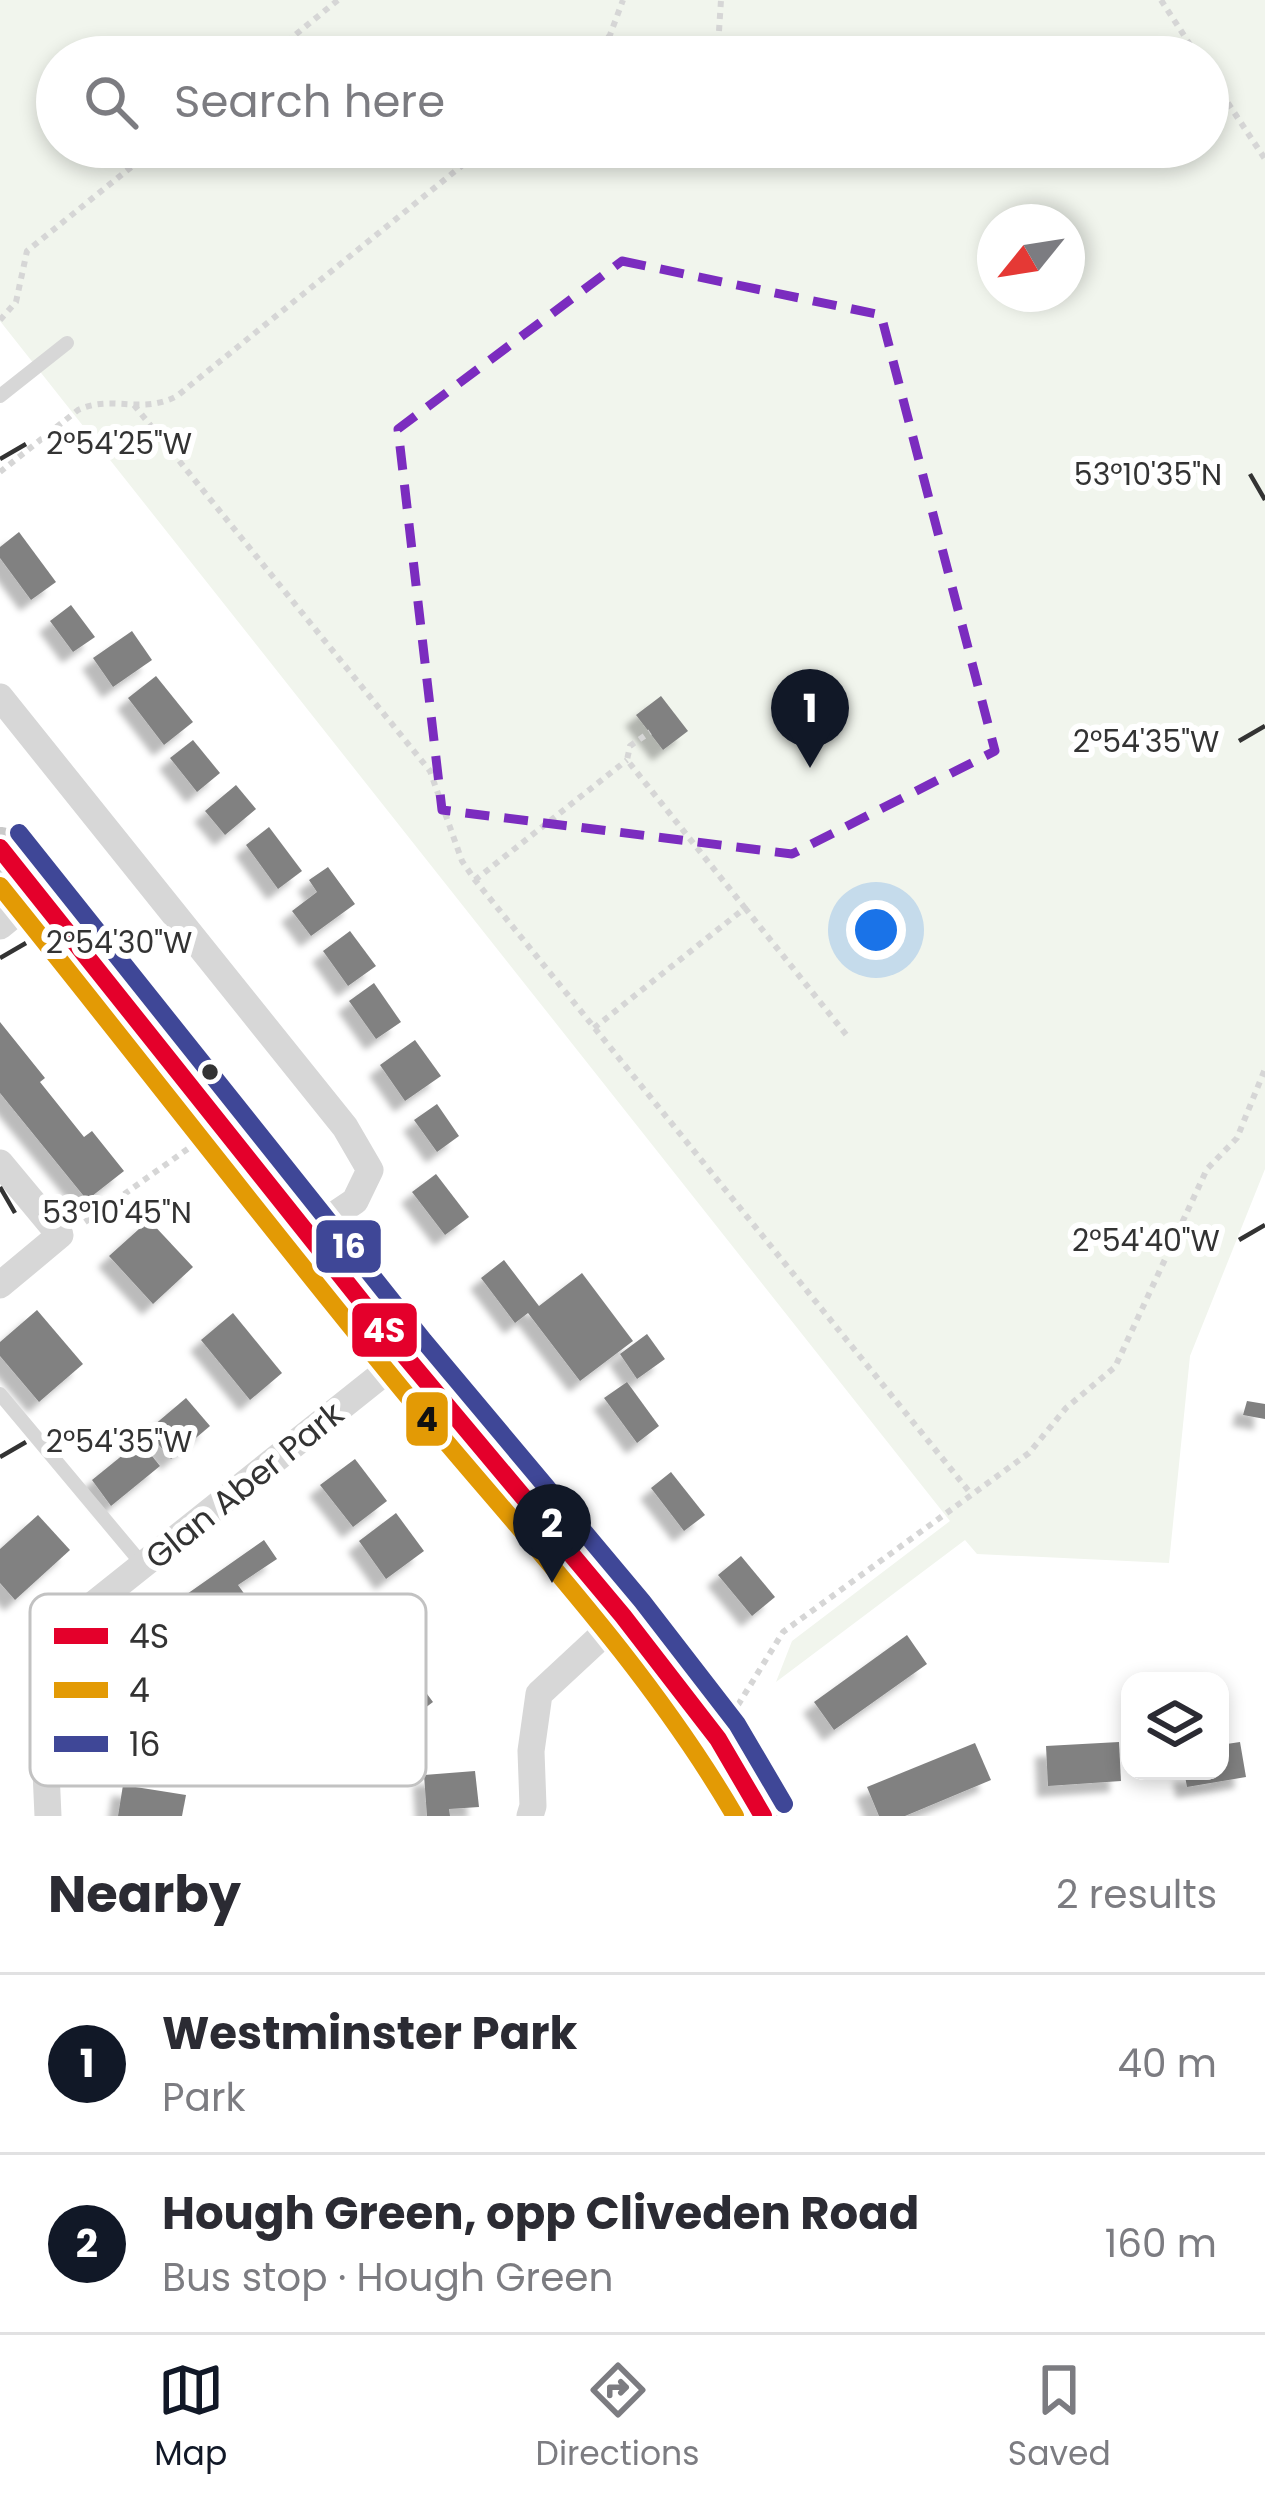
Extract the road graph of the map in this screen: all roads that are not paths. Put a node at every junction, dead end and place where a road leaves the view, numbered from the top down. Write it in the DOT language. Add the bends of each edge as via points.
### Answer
graph roads {
  1 [pos="67,343"];
  2 [pos="0,396"];
  3 [pos="0,698"];
  4 [pos="0,848"];
  5 [pos="38,895"];
  6 [pos="0,926"];
  7 [pos="0,1163"];
  8 [pos="309,1232"];
  9 [pos="0,1285"];
  10 [pos="405,1356"];
  11 [pos="0,1394"];
  12 [pos="143,1565"];
  13 [pos="107,1594"];
  14 [pos="622,1616"];
  15 [pos="47,1786"];
  16 [pos="48,1816"];
  17 [pos="530,1816"];
  18 [pos="763,1816"];
  1 -- 2 [label="lane"];
  3 -- 8 [label="street" via="362,1155 370,1170 355,1201"];
  4 -- 5 [label="main road"];
  5 -- 6 [label="street"];
  5 -- 8 [label="main road"];
  7 -- 9 [label="street" via="59,1235"];
  8 -- 10 [label="main road"];
  10 -- 12 [label="street, Glan Aber Park"];
  10 -- 14 [label="main road"];
  11 -- 12 [label="lane"];
  12 -- 13 [label="street, Glan Aber Park"];
  14 -- 17 [label="street" via="539,1694"];
  14 -- 18 [label="main road" via="718,1739"];
  15 -- 16 [label="street, Glan Aber Park"];
}
